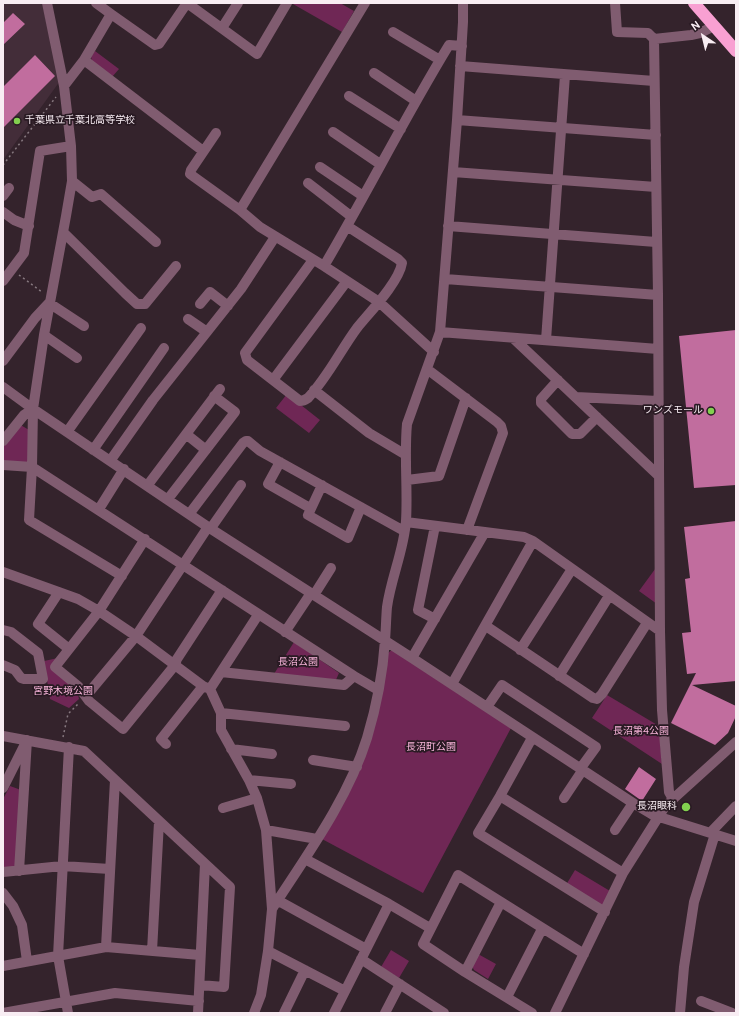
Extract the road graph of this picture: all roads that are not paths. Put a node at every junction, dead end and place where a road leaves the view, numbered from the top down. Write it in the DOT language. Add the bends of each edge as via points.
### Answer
graph roads {
  1 [pos="47,3"];
  2 [pos="96,3"];
  3 [pos="238,3"];
  4 [pos="287,3"];
  5 [pos="365,3"];
  6 [pos="463,3"];
  7 [pos="616,3"];
  8 [pos="694,3"];
  9 [pos="111,14"];
  10 [pos="714,26"];
  11 [pos="222,28"];
  12 [pos="393,32"];
  13 [pos="654,39"];
  14 [pos="462,46"];
  15 [pos="736,51"];
  16 [pos="84,60"];
  17 [pos="440,60"];
  18 [pos="460,66"];
  19 [pos="374,73"];
  20 [pos="566,75"];
  21 [pos="654,81"];
  22 [pos="64,86"];
  23 [pos="349,96"];
  24 [pos="416,101"];
  25 [pos="456,120"];
  26 [pos="562,128"];
  27 [pos="401,129"];
  28 [pos="333,132"];
  29 [pos="216,133"];
  30 [pos="656,135"];
  31 [pos="71,146"];
  32 [pos="203,152"];
  33 [pos="380,164"];
  34 [pos="320,167"];
  35 [pos="452,172"];
  36 [pos="72,181"];
  37 [pos="558,181"];
  38 [pos="308,183"];
  39 [pos="656,187"];
  40 [pos="363,196"];
  41 [pos="240,210"];
  42 [pos="3,212"];
  43 [pos="352,217"];
  44 [pos="29,226"];
  45 [pos="347,226"];
  46 [pos="448,226"];
  47 [pos="63,232"];
  48 [pos="554,234"];
  49 [pos="275,237"];
  50 [pos="156,242"];
  51 [pos="656,242"];
  52 [pos="313,260"];
  53 [pos="176,266"];
  54 [pos="324,266"];
  55 [pos="7,273"];
  56 [pos="444,279"];
  57 [pos="347,281"];
  58 [pos="550,287"];
  59 [pos="658,295"];
  60 [pos="50,300"];
  61 [pos="379,302"];
  62 [pos="200,304"];
  63 [pos="228,306"];
  64 [pos="188,318"];
  65 [pos="84,326"];
  66 [pos="142,328"];
  67 [pos="207,332"];
  68 [pos="440,332"];
  69 [pos="44,336"];
  70 [pos="513,338"];
  71 [pos="546,340"];
  72 [pos="164,348"];
  73 [pos="658,349"];
  74 [pos="434,352"];
  75 [pos="77,358"];
  76 [pos="3,361"];
  77 [pos="428,370"];
  78 [pos="273,380"];
  79 [pos="558,380"];
  80 [pos="3,387"];
  81 [pos="314,390"];
  82 [pos="576,397"];
  83 [pos="466,398"];
  84 [pos="658,401"];
  85 [pos="33,409"];
  86 [pos="597,417"];
  87 [pos="67,432"];
  88 [pos="186,434"];
  89 [pos="3,441"];
  90 [pos="94,450"];
  91 [pos="206,450"];
  92 [pos="406,455"];
  93 [pos="110,461"];
  94 [pos="280,462"];
  95 [pos="3,465"];
  96 [pos="32,467"];
  97 [pos="124,469"];
  98 [pos="659,476"];
  99 [pos="407,480"];
  100 [pos="241,485"];
  101 [pos="322,485"];
  102 [pos="147,486"];
  103 [pos="168,500"];
  104 [pos="360,507"];
  105 [pos="310,508"];
  106 [pos="99,509"];
  107 [pos="190,513"];
  108 [pos="405,526"];
  109 [pos="435,526"];
  110 [pos="210,527"];
  111 [pos="468,530"];
  112 [pos="485,532"];
  113 [pos="144,539"];
  114 [pos="533,541"];
  115 [pos="183,564"];
  116 [pos="331,568"];
  117 [pos="572,569"];
  118 [pos="3,572"];
  119 [pos="122,576"];
  120 [pos="222,590"];
  121 [pos="59,592"];
  122 [pos="313,594"];
  123 [pos="609,596"];
  124 [pos="99,611"];
  125 [pos="258,614"];
  126 [pos="435,619"];
  127 [pos="647,623"];
  128 [pos="486,626"];
  129 [pos="3,630"];
  130 [pos="660,631"];
  131 [pos="285,632"];
  132 [pos="136,636"];
  133 [pos="385,641"];
  134 [pos="69,649"];
  135 [pos="520,650"];
  136 [pos="412,658"];
  137 [pos="3,665"];
  138 [pos="175,665"];
  139 [pos="221,672"];
  140 [pos="354,676"];
  141 [pos="559,676"];
  142 [pos="452,684"];
  143 [pos="206,687"];
  144 [pos="378,690"];
  145 [pos="86,696"];
  146 [pos="487,707"];
  147 [pos="221,713"];
  148 [pos="345,726"];
  149 [pos="3,736"];
  150 [pos="532,738"];
  151 [pos="26,740"];
  152 [pos="736,742"];
  153 [pos="166,744"];
  154 [pos="64,747"];
  155 [pos="231,749"];
  156 [pos="272,754"];
  157 [pos="313,760"];
  158 [pos="357,767"];
  159 [pos="581,770"];
  160 [pos="115,780"];
  161 [pos="249,780"];
  162 [pos="291,784"];
  163 [pos="3,788"];
  164 [pos="500,796"];
  165 [pos="257,798"];
  166 [pos="564,798"];
  167 [pos="673,799"];
  168 [pos="633,803"];
  169 [pos="736,806"];
  170 [pos="223,808"];
  171 [pos="659,817"];
  172 [pos="159,822"];
  173 [pos="266,830"];
  174 [pos="616,830"];
  175 [pos="712,833"];
  176 [pos="317,839"];
  177 [pos="736,841"];
  178 [pos="306,859"];
  179 [pos="205,864"];
  180 [pos="62,866"];
  181 [pos="110,869"];
  182 [pos="19,871"];
  183 [pos="3,872"];
  184 [pos="623,873"];
  185 [pos="3,893"];
  186 [pos="501,902"];
  187 [pos="275,904"];
  188 [pos="389,904"];
  189 [pos="605,912"];
  190 [pos="430,928"];
  191 [pos="542,928"];
  192 [pos="106,947"];
  193 [pos="366,949"];
  194 [pos="268,950"];
  195 [pos="152,951"];
  196 [pos="584,954"];
  197 [pos="200,955"];
  198 [pos="58,956"];
  199 [pos="361,959"];
  200 [pos="27,961"];
  201 [pos="3,966"];
  202 [pos="305,970"];
  203 [pos="465,972"];
  204 [pos="400,984"];
  205 [pos="200,985"];
  206 [pos="345,991"];
  207 [pos="507,997"];
  208 [pos="199,1001"];
  209 [pos="701,1001"];
  210 [pos="66,1002"];
  211 [pos="3,1013"];
  212 [pos="68,1013"];
  213 [pos="198,1013"];
  214 [pos="254,1013"];
  215 [pos="284,1013"];
  216 [pos="334,1013"];
  217 [pos="385,1013"];
  218 [pos="444,1013"];
  219 [pos="532,1013"];
  220 [pos="555,1013"];
  221 [pos="680,1013"];
  222 [pos="732,1013"];
  1 -- 22 [label="street"];
  2 -- 9 [label="street"];
  3 -- 11 [label="street"];
  4 -- 11 [label="street" via="257,54"];
  5 -- 41 [label="street"];
  6 -- 14 [label="street"];
  7 -- 13 [label="street" via="617,32 648,33"];
  8 -- 10 [label="highway"];
  9 -- 11 [label="street" via="155,45 159,44 187,3"];
  9 -- 16 [label="street"];
  10 -- 13 [label="street" via="692,35"];
  10 -- 15 [label="highway"];
  12 -- 17 [label="street"];
  13 -- 21 [label="street"];
  14 -- 17 [label="street" via="449,45"];
  14 -- 18 [label="street"];
  16 -- 22 [label="street"];
  16 -- 32 [label="street"];
  17 -- 24 [label="street"];
  18 -- 20 [label="street"];
  18 -- 25 [label="street"];
  19 -- 24 [label="street"];
  20 -- 21 [label="street"];
  20 -- 26 [label="street"];
  21 -- 30 [label="street"];
  22 -- 31 [label="street"];
  23 -- 27 [label="street"];
  24 -- 27 [label="street"];
  25 -- 26 [label="street"];
  25 -- 35 [label="street"];
  26 -- 30 [label="street"];
  26 -- 37 [label="street"];
  27 -- 33 [label="street"];
  28 -- 33 [label="street"];
  29 -- 32 [label="street"];
  30 -- 39 [label="street"];
  31 -- 36 [label="street"];
  31 -- 44 [label="street" via="40,151"];
  32 -- 41 [label="street" via="190,174"];
  33 -- 40 [label="street"];
  34 -- 40 [label="street"];
  35 -- 37 [label="street"];
  35 -- 46 [label="street"];
  36 -- 47 [label="street"];
  36 -- 50 [label="street" via="92,197 101,194"];
  37 -- 39 [label="street"];
  37 -- 48 [label="street"];
  38 -- 43 [label="street"];
  39 -- 51 [label="street"];
  40 -- 43 [label="street"];
  41 -- 49 [label="street"];
  42 -- 44 [label="street"];
  43 -- 45 [label="street"];
  44 -- 55 [label="street" via="24,253"];
  45 -- 54 [label="street"];
  45 -- 61 [label="street" via="402,263 401,270"];
  46 -- 48 [label="street"];
  46 -- 56 [label="street"];
  47 -- 53 [label="street" via="137,304 146,304"];
  47 -- 60 [label="street"];
  48 -- 51 [label="street"];
  48 -- 58 [label="street"];
  49 -- 52 [label="street"];
  49 -- 63 [label="street"];
  51 -- 59 [label="street"];
  52 -- 54 [label="street"];
  52 -- 78 [label="street" via="245,353 247,360"];
  54 -- 57 [label="street"];
  56 -- 58 [label="street"];
  56 -- 68 [label="street"];
  57 -- 61 [label="street"];
  57 -- 78 [label="street"];
  58 -- 59 [label="street"];
  58 -- 71 [label="street"];
  59 -- 73 [label="street"];
  60 -- 65 [label="street"];
  60 -- 69 [label="street"];
  60 -- 76 [label="street"];
  61 -- 74 [label="street"];
  61 -- 81 [label="street"];
  62 -- 63 [label="street" via="210,292"];
  63 -- 67 [label="street"];
  64 -- 67 [label="street"];
  66 -- 87 [label="street"];
  67 -- 93 [label="street" via="153,400"];
  68 -- 70 [label="street"];
  68 -- 74 [label="street"];
  69 -- 75 [label="street"];
  69 -- 85 [label="street"];
  70 -- 71 [label="street"];
  70 -- 79 [label="street"];
  71 -- 73 [label="street"];
  72 -- 90 [label="street"];
  73 -- 84 [label="street"];
  74 -- 77 [label="street"];
  77 -- 83 [label="street"];
  77 -- 92 [label="street" via="407,424"];
  78 -- 81 [label="street" via="300,401 306,400"];
  79 -- 82 [label="street"];
  79 -- 86 [label="street" via="541,398 541,403 572,434 580,434"];
  80 -- 85 [label="street"];
  81 -- 92 [label="street" via="369,433"];
  82 -- 84 [label="street"];
  82 -- 86 [label="street"];
  83 -- 99 [label="street" via="439,476"];
  83 -- 111 [label="street" via="497,422 503,433"];
  84 -- 98 [label="street"];
  85 -- 87 [label="street"];
  85 -- 89 [label="street" via="24,415"];
  85 -- 96 [label="street"];
  86 -- 98 [label="street"];
  87 -- 90 [label="street"];
  88 -- 91 [label="street"];
  88 -- 91 [label="street" via="217,393 235,412"];
  88 -- 102 [label="street"];
  90 -- 93 [label="street"];
  91 -- 103 [label="street"];
  92 -- 99 [label="street"];
  93 -- 97 [label="street"];
  94 -- 101 [label="street"];
  94 -- 105 [label="street" via="268,484"];
  94 -- 107 [label="street" via="246,441"];
  95 -- 96 [label="street"];
  96 -- 106 [label="street"];
  96 -- 119 [label="street" via="29,520"];
  97 -- 102 [label="street"];
  97 -- 106 [label="street"];
  98 -- 130 [label="street"];
  99 -- 108 [label="street"];
  100 -- 110 [label="street"];
  101 -- 104 [label="street"];
  101 -- 105 [label="street"];
  102 -- 103 [label="street"];
  103 -- 107 [label="street"];
  104 -- 105 [label="street" via="348,538 308,515"];
  104 -- 108 [label="street"];
  106 -- 113 [label="street"];
  107 -- 110 [label="street"];
  108 -- 109 [label="street"];
  108 -- 133 [label="street" via="388,606"];
  109 -- 111 [label="street"];
  109 -- 126 [label="street" via="418,610"];
  110 -- 115 [label="street"];
  110 -- 122 [label="street"];
  111 -- 112 [label="street"];
  112 -- 114 [label="street" via="519,535"];
  112 -- 126 [label="street"];
  113 -- 115 [label="street"];
  113 -- 119 [label="street"];
  114 -- 117 [label="street"];
  114 -- 128 [label="street"];
  115 -- 120 [label="street"];
  115 -- 132 [label="street"];
  116 -- 122 [label="street"];
  117 -- 123 [label="street"];
  117 -- 135 [label="street"];
  118 -- 121 [label="street"];
  119 -- 124 [label="street"];
  120 -- 125 [label="street"];
  120 -- 138 [label="street" via="177,658"];
  121 -- 124 [label="street"];
  121 -- 134 [label="street" via="38,624"];
  122 -- 131 [label="street"];
  122 -- 133 [label="street"];
  123 -- 127 [label="street"];
  123 -- 141 [label="street"];
  124 -- 132 [label="street"];
  124 -- 134 [label="street"];
  125 -- 131 [label="street"];
  125 -- 139 [label="street"];
  126 -- 136 [label="street"];
  127 -- 130 [label="street"];
  127 -- 141 [label="street" via="597,699"];
  128 -- 135 [label="street"];
  128 -- 142 [label="street"];
  129 -- 137 [label="street" via="11,632 38,653 43,679 21,678 15,670"];
  130 -- 167 [label="street" via="669,792"];
  131 -- 140 [label="street"];
  132 -- 138 [label="street"];
  132 -- 145 [label="street"];
  133 -- 136 [label="street"];
  133 -- 144 [label="street"];
  134 -- 145 [label="street" via="54,667 78,686"];
  135 -- 141 [label="street"];
  136 -- 142 [label="street"];
  138 -- 143 [label="street"];
  138 -- 145 [label="street" via="123,729"];
  139 -- 140 [label="street" via="344,685"];
  139 -- 143 [label="street"];
  140 -- 144 [label="street"];
  142 -- 146 [label="street"];
  143 -- 147 [label="street"];
  143 -- 153 [label="street" via="161,739"];
  144 -- 158 [label="street"];
  146 -- 150 [label="street"];
  146 -- 159 [label="street" via="502,685 596,747"];
  147 -- 148 [label="street"];
  147 -- 155 [label="street" via="221,730"];
  149 -- 151 [label="street"];
  150 -- 159 [label="street"];
  150 -- 164 [label="street"];
  151 -- 154 [label="street"];
  151 -- 163 [label="street"];
  151 -- 182 [label="street"];
  152 -- 167 [label="street"];
  154 -- 160 [label="street" via="84,751"];
  154 -- 180 [label="street"];
  155 -- 156 [label="street"];
  155 -- 161 [label="street"];
  157 -- 158 [label="street"];
  158 -- 176 [label="street"];
  159 -- 166 [label="street"];
  159 -- 168 [label="street"];
  160 -- 172 [label="street"];
  160 -- 181 [label="street"];
  161 -- 162 [label="street"];
  161 -- 165 [label="street"];
  164 -- 184 [label="street"];
  164 -- 189 [label="street" via="478,833"];
  165 -- 170 [label="street"];
  165 -- 173 [label="street"];
  167 -- 171 [label="street"];
  168 -- 171 [label="street"];
  168 -- 174 [label="street"];
  169 -- 175 [label="street"];
  171 -- 175 [label="street"];
  171 -- 184 [label="street"];
  172 -- 179 [label="street"];
  172 -- 195 [label="street"];
  173 -- 176 [label="street"];
  173 -- 187 [label="street"];
  175 -- 177 [label="street"];
  175 -- 221 [label="street" via="694,902"];
  176 -- 178 [label="street"];
  178 -- 187 [label="street"];
  178 -- 188 [label="street"];
  179 -- 197 [label="street"];
  179 -- 205 [label="street" via="230,887 224,987"];
  180 -- 181 [label="street"];
  180 -- 182 [label="street"];
  180 -- 198 [label="street"];
  181 -- 192 [label="street"];
  182 -- 183 [label="street"];
  184 -- 189 [label="street"];
  185 -- 200 [label="street" via="22,925"];
  186 -- 190 [label="street" via="458,876"];
  186 -- 191 [label="street"];
  186 -- 203 [label="street"];
  187 -- 193 [label="street"];
  187 -- 194 [label="street"];
  188 -- 190 [label="street"];
  188 -- 193 [label="street"];
  189 -- 196 [label="street"];
  190 -- 203 [label="street" via="423,944"];
  191 -- 196 [label="street"];
  191 -- 207 [label="street"];
  192 -- 195 [label="street"];
  192 -- 198 [label="street"];
  193 -- 199 [label="street"];
  194 -- 202 [label="street"];
  194 -- 214 [label="street" via="261,995"];
  195 -- 197 [label="street"];
  196 -- 220 [label="street"];
  197 -- 205 [label="street"];
  198 -- 200 [label="street"];
  198 -- 210 [label="street"];
  199 -- 204 [label="street"];
  199 -- 206 [label="street"];
  200 -- 201 [label="street"];
  202 -- 206 [label="street"];
  202 -- 215 [label="street"];
  203 -- 207 [label="street"];
  204 -- 217 [label="street"];
  204 -- 218 [label="street"];
  205 -- 208 [label="street"];
  206 -- 216 [label="street"];
  207 -- 219 [label="street"];
  208 -- 210 [label="street" via="115,993"];
  208 -- 213 [label="street"];
  209 -- 222 [label="street"];
  210 -- 211 [label="street"];
  210 -- 212 [label="street"];
}
